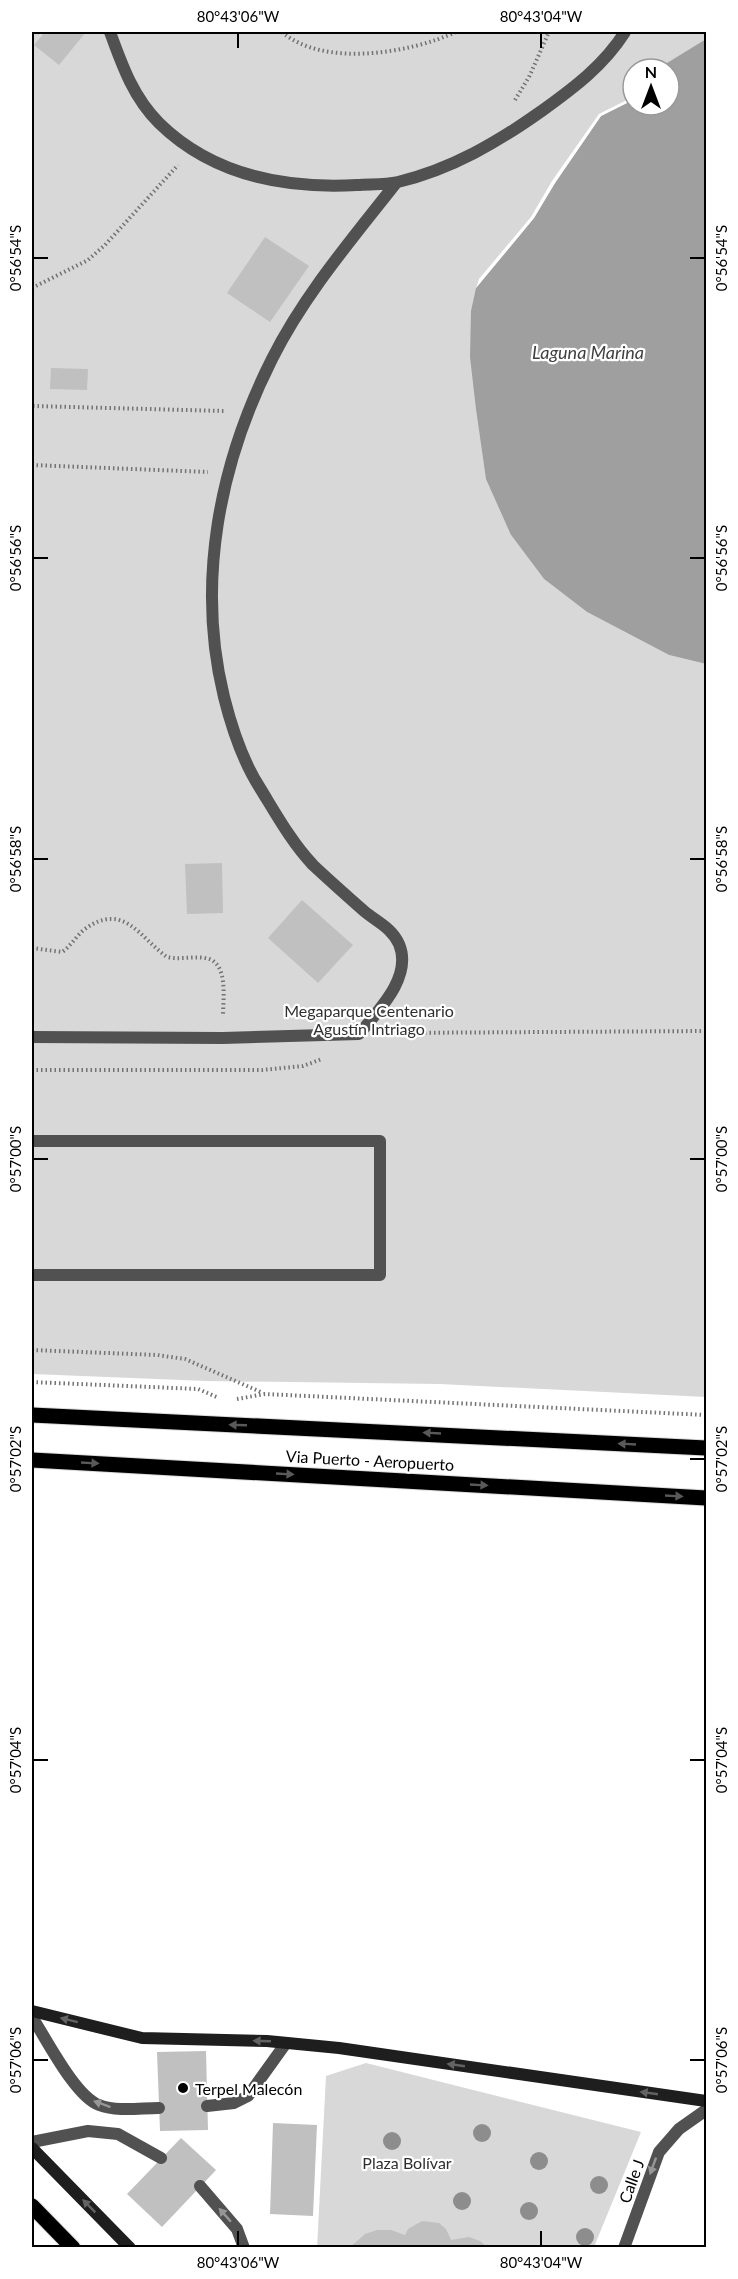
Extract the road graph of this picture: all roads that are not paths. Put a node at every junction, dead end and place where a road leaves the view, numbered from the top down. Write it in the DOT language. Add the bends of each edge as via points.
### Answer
graph roads {
  1 [pos="110,32"];
  2 [pos="625,32"];
  3 [pos="396,183"];
  4 [pos="32,1037"];
  5 [pos="32,1141"];
  6 [pos="32,1275"];
  7 [pos="32,1415"];
  8 [pos="706,1448"];
  9 [pos="32,1460"];
  10 [pos="706,1498"];
  11 [pos="32,2011"];
  12 [pos="32,2018"];
  13 [pos="286,2043"];
  14 [pos="706,2101"];
  15 [pos="207,2106"];
  16 [pos="159,2108"];
  17 [pos="706,2110"];
  18 [pos="32,2142"];
  19 [pos="32,2148"];
  20 [pos="161,2158"];
  21 [pos="200,2186"];
  22 [pos="32,2206"];
  23 [pos="73,2247"];
  24 [pos="130,2247"];
  25 [pos="244,2247"];
  26 [pos="624,2247"];
  1 -- 3 [label="street" via="131,88 159,123 192,149 223,166 267,181 318,187"];
  2 -- 3 [label="street" via="595,70 517,129 460,161"];
  3 -- 4 [label="street" via="314,288 272,359 237,446 219,508 212,576 212,622 219,677 233,732 253,778 311,863 389,929 400,945 402,962 392,991 359,1034"];
  5 -- 6 [label="street" via="380,1141 380,1275"];
  8 -- 7 [label="main road, Via Puerto - Aeropuerto, one-way"];
  9 -- 10 [label="main road, Via Puerto - Aeropuerto, one-way"];
  13 -- 11 [label="street, one-way" via="142,2038"];
  16 -- 12 [label="street, one-way" via="116,2109 97,2104 81,2092"];
  14 -- 13 [label="street, one-way"];
  13 -- 15 [label="street" via="248,2096 234,2103"];
  17 -- 26 [label="street, Calle J, one-way" via="679,2129 658,2152"];
  18 -- 20 [label="street" via="88,2131 118,2134"];
  24 -- 19 [label="street, one-way"];
  25 -- 21 [label="street, one-way" via="237,2229"];
  22 -- 23 [label="main road"];
}
